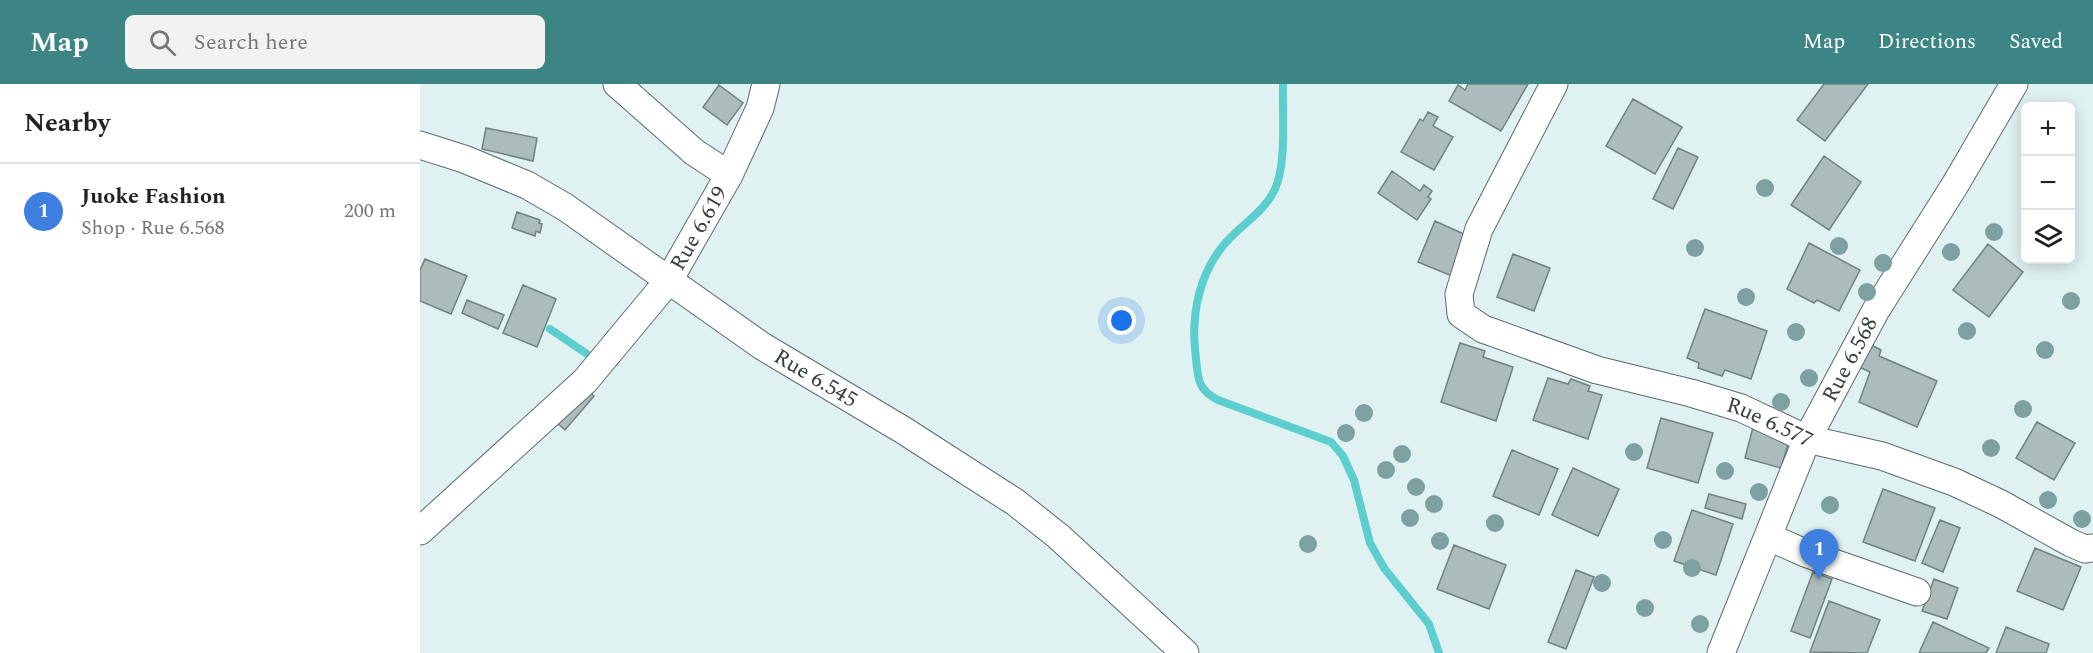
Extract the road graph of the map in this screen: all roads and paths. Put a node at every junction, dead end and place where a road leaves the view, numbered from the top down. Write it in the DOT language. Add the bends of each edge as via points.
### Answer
graph roads {
  1 [pos="617,84"];
  2 [pos="766,84"];
  3 [pos="1554,84"];
  4 [pos="2014,84"];
  5 [pos="420,145"];
  6 [pos="729,175"];
  7 [pos="669,280"];
  8 [pos="1807,439"];
  9 [pos="420,531"];
  10 [pos="1769,537"];
  11 [pos="2093,548"];
  12 [pos="1917,592"];
  13 [pos="1185,653"];
  14 [pos="1721,653"];
  1 -- 6 [label="street, Rue 6.619" via="685,145"];
  2 -- 6 [label="street" via="760,108"];
  3 -- 8 [label="street, Rue 6.577" via="1479,230 1459,294 1461,314 1483,329 1597,370 1741,408"];
  4 -- 8 [label="street, Rue 6.568" via="1876,310"];
  5 -- 7 [label="street, Rue 6.545" via="527,185"];
  6 -- 7 [label="street, Rue 6.619"];
  7 -- 9 [label="street, Rue 6.619" via="585,381"];
  7 -- 13 [label="street, Rue 6.545" via="762,346 1015,502 1058,536"];
  8 -- 10 [label="street, Rue 6.568"];
  8 -- 11 [label="street, Rue 6.577" via="1872,453 1954,482 2071,543"];
  10 -- 12 [label="street"];
  10 -- 14 [label="street, Rue 6.568"];
}
